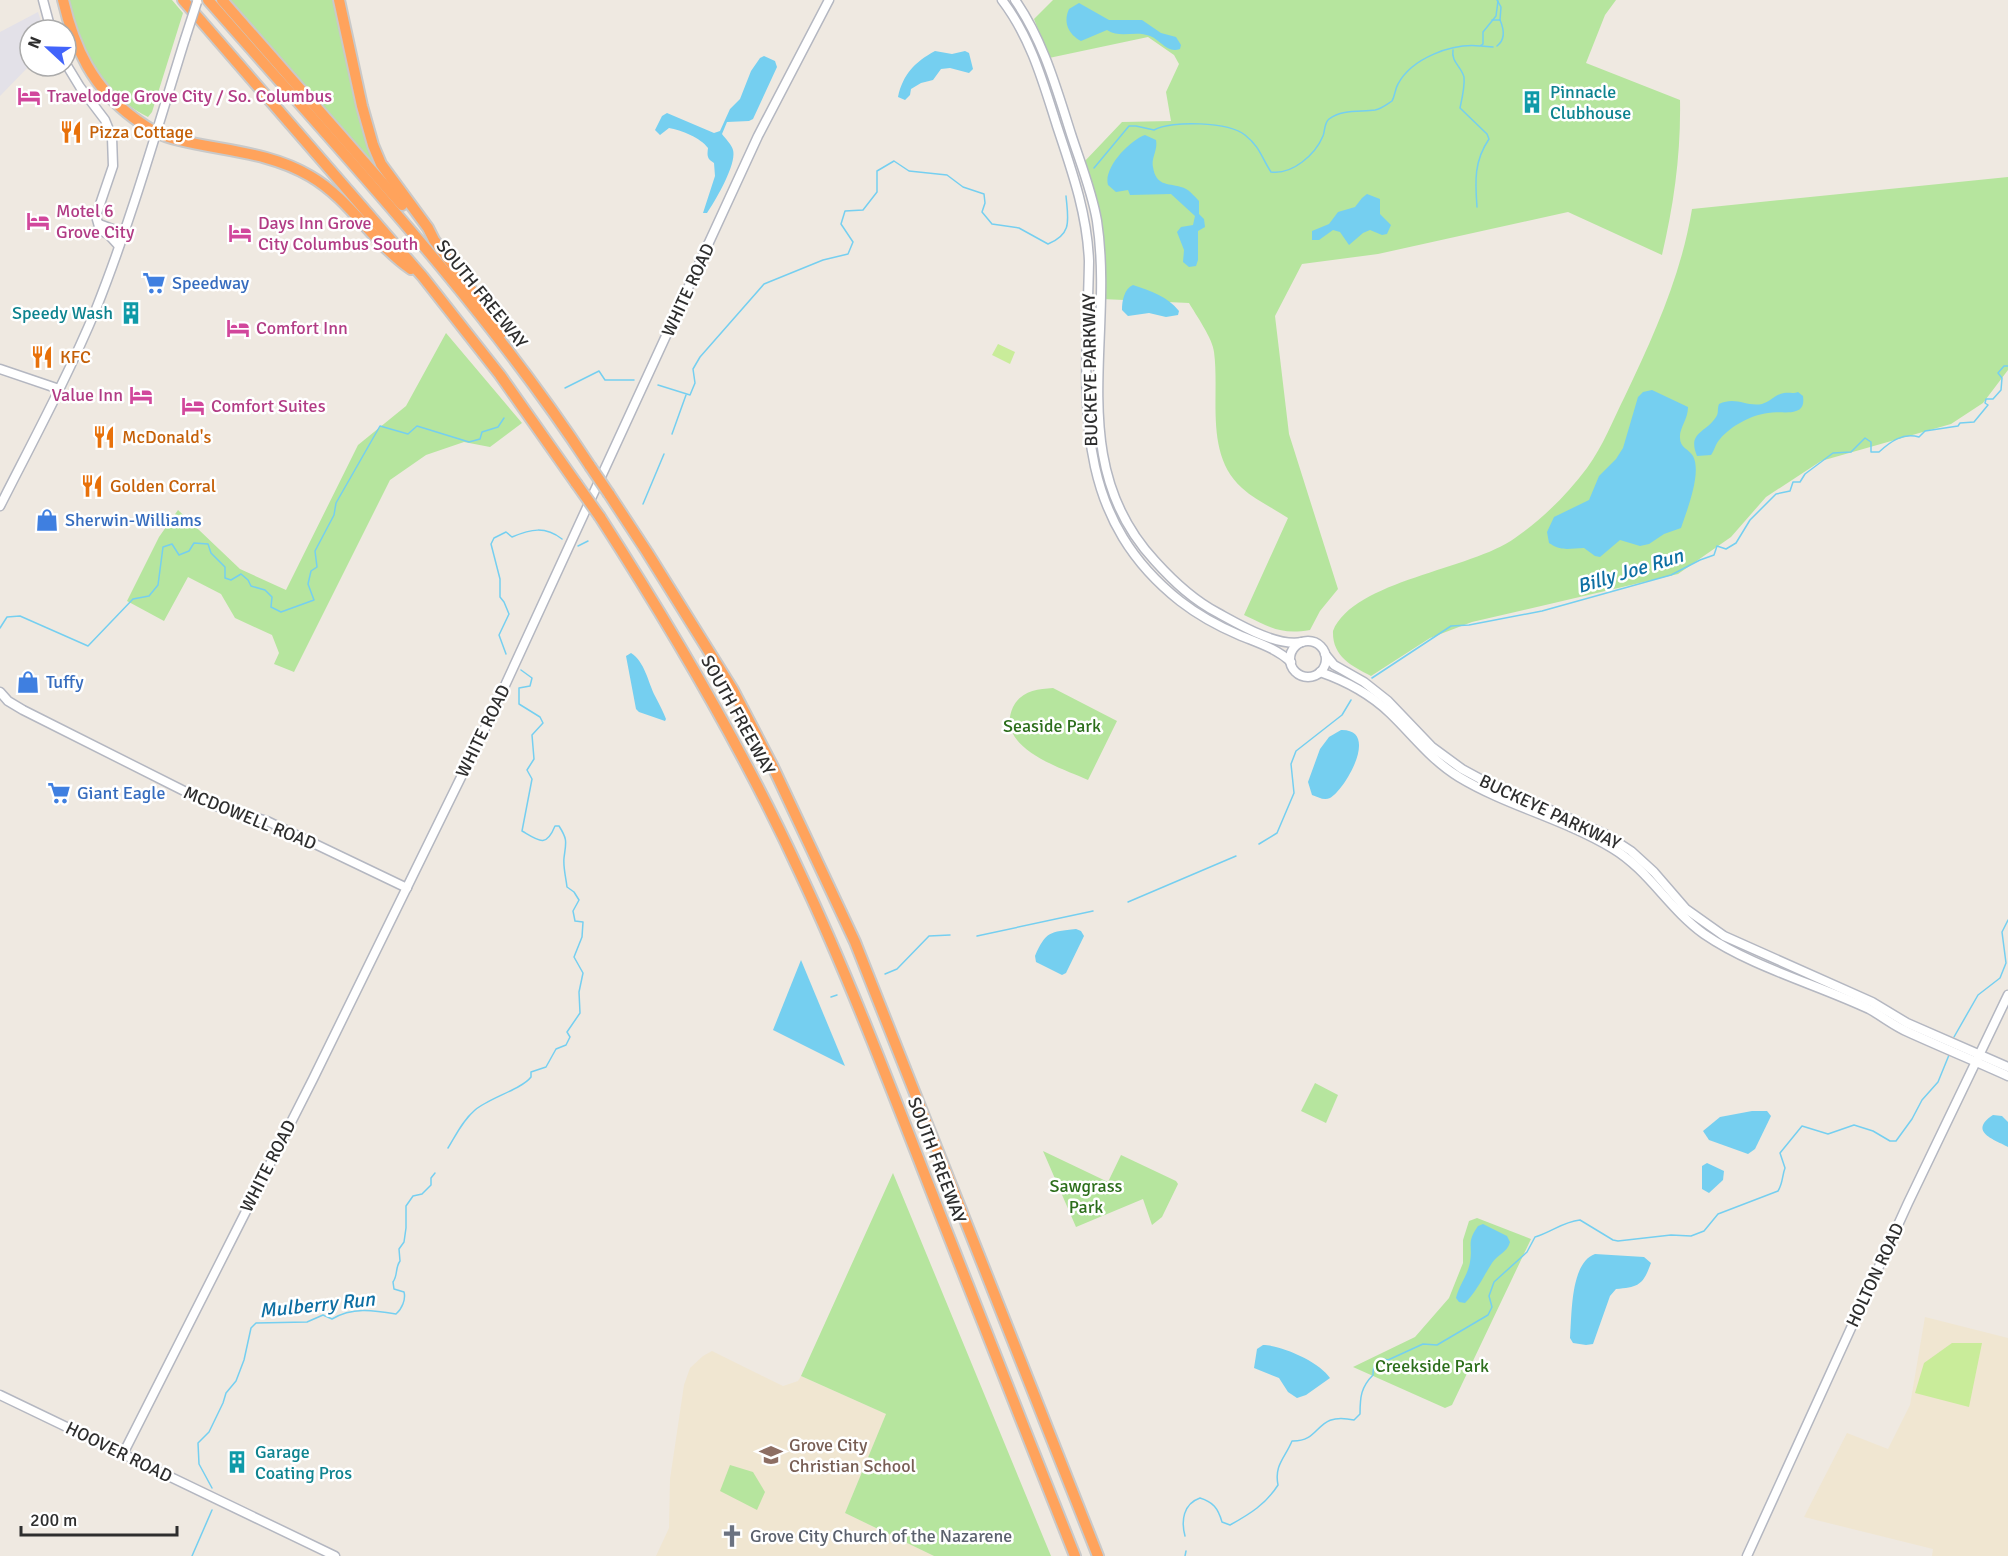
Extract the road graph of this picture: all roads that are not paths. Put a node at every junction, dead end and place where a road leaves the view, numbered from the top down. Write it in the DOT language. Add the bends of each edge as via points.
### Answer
graph roads {
  1 [pos="43,0"];
  2 [pos="63,0"];
  3 [pos="183,0"];
  4 [pos="197,0"];
  5 [pos="208,0"];
  6 [pos="222,0"];
  7 [pos="339,0"];
  8 [pos="829,0"];
  9 [pos="1002,0"];
  10 [pos="1015,0"];
  11 [pos="48,18"];
  12 [pos="75,78"];
  13 [pos="155,134"];
  14 [pos="97,224"];
  15 [pos="123,233"];
  16 [pos="434,240"];
  17 [pos="119,246"];
  18 [pos="423,277"];
  19 [pos="518,364"];
  20 [pos="0,369"];
  21 [pos="59,389"];
  22 [pos="0,506"];
  23 [pos="1302,642"];
  24 [pos="1325,654"];
  25 [pos="1291,662"];
  26 [pos="1320,672"];
  27 [pos="0,693"];
  28 [pos="407,888"];
  29 [pos="2008,995"];
  30 [pos="1978,1058"];
  31 [pos="2008,1067"];
  32 [pos="2008,1076"];
  33 [pos="0,1395"];
  34 [pos="123,1454"];
  35 [pos="335,1556"];
  36 [pos="1075,1556"];
  37 [pos="1098,1556"];
  38 [pos="1747,1556"];
  1 -- 11 [label="street"];
  2 -- 13 [label="highway" via="81,58 92,75 122,109"];
  3 -- 18 [label="highway, SOUTH FREEWAY"];
  4 -- 13 [label="street, bridge"];
  5 -- 19 [label="highway, SOUTH FREEWAY" via="470,302"];
  6 -- 16 [label="highway"];
  7 -- 16 [label="highway" via="373,145 381,164"];
  8 -- 28 [label="street, WHITE ROAD" via="758,136 502,692"];
  9 -- 25 [label="street, BUCKEYE PARKWAY" via="1032,52 1082,205 1089,261 1088,425 1093,461 1106,503 1129,545 1168,591 1205,618 1281,653"];
  10 -- 23 [label="street, BUCKEYE PARKWAY" via="1045,57 1097,220 1098,425 1103,459 1117,501 1149,555 1191,595 1227,618 1270,637"];
  12 -- 14 [label="street" via="105,120 112,137 113,166"];
  13 -- 15 [label="street"];
  13 -- 18 [label="highway" via="246,152 311,176 396,258"];
  14 -- 15 [label="street"];
  14 -- 17 [label="street"];
  15 -- 17 [label="street"];
  16 -- 19 [label="highway" via="515,350"];
  17 -- 21 [label="street" via="93,316"];
  18 -- 36 [label="highway, SOUTH FREEWAY, bridge" via="506,384 600,517 665,618 753,777 845,972"];
  19 -- 37 [label="highway, SOUTH FREEWAY, bridge" via="647,552 733,690 773,767 850,932"];
  20 -- 21 [label="street"];
  21 -- 22 [label="street"];
  23 -- 24 [label="street" via="1314,642"];
  23 -- 25 [label="street" via="1294,648"];
  24 -- 26 [label="street" via="1326,662"];
  24 -- 30 [label="street, BUCKEYE PARKWAY" via="1334,665 1388,701 1432,747 1462,770 1605,834 1631,851 1686,909 1715,932 1872,1002"];
  25 -- 26 [label="street" via="1303,676"];
  26 -- 30 [label="street, BUCKEYE PARKWAY" via="1367,694 1427,753 1465,781 1592,837 1626,857 1692,924 1724,946 1869,1010 1909,1032"];
  27 -- 28 [label="street, MCDOWELL ROAD" via="23,710 212,805 267,821"];
  28 -- 34 [label="street, WHITE ROAD"];
  29 -- 30 [label="street, HOLTON ROAD"];
  30 -- 31 [label="street, BUCKEYE PARKWAY"];
  30 -- 32 [label="street, BUCKEYE PARKWAY"];
  30 -- 38 [label="street, HOLTON ROAD"];
  33 -- 34 [label="street, HOOVER ROAD"];
  34 -- 35 [label="street, HOOVER ROAD"];
}
